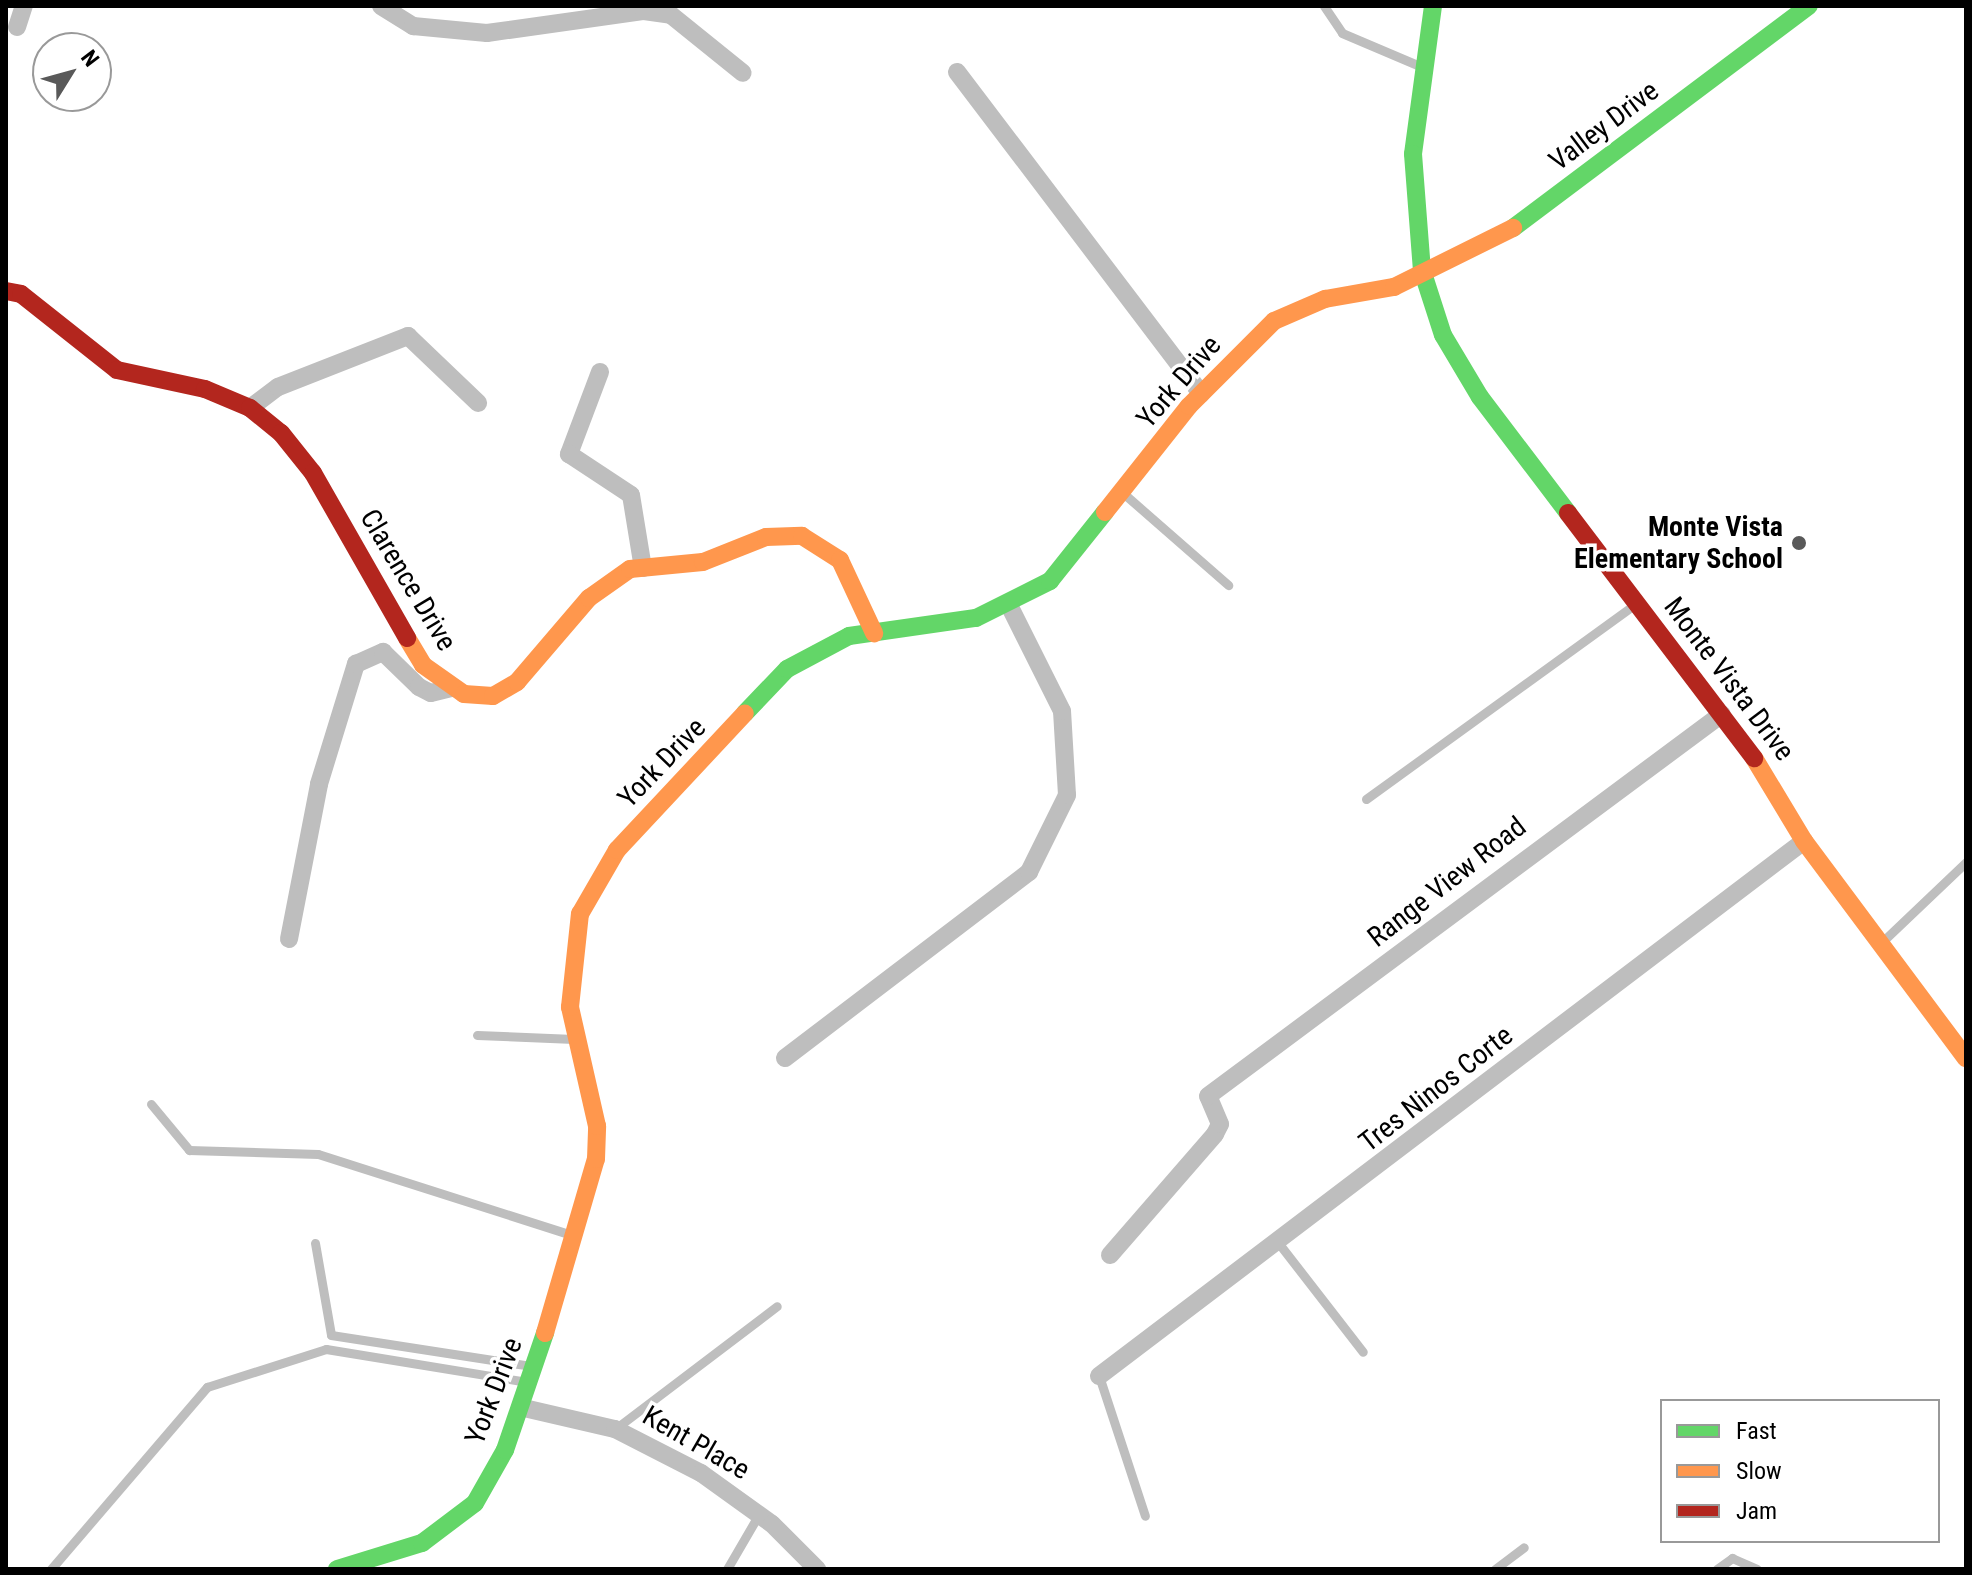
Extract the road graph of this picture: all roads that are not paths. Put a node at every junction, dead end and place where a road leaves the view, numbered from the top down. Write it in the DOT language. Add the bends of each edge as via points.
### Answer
graph roads {
  1 [pos="24,6"];
  2 [pos="381,6"];
  3 [pos="1324,6"];
  4 [pos="1433,6"];
  5 [pos="1805,7"];
  6 [pos="17,27"];
  7 [pos="1425,68"];
  8 [pos="957,72"];
  9 [pos="743,73"];
  10 [pos="1422,270"];
  11 [pos="6,291"];
  12 [pos="600,372"];
  13 [pos="1201,394"];
  14 [pos="478,403"];
  15 [pos="250,408"];
  16 [pos="1123,493"];
  17 [pos="643,568"];
  18 [pos="1228,585"];
  19 [pos="1636,601"];
  20 [pos="1008,603"];
  21 [pos="874,633"];
  22 [pos="451,688"];
  23 [pos="1722,714"];
  24 [pos="1366,799"];
  25 [pos="1804,841"];
  26 [pos="1966,862"];
  27 [pos="289,939"];
  28 [pos="1881,944"];
  29 [pos="477,1035"];
  30 [pos="578,1038"];
  31 [pos="785,1058"];
  32 [pos="1966,1058"];
  33 [pos="151,1104"];
  34 [pos="578,1237"];
  35 [pos="315,1243"];
  36 [pos="1280,1245"];
  37 [pos="1110,1255"];
  38 [pos="777,1306"];
  39 [pos="1363,1352"];
  40 [pos="533,1374"];
  41 [pos="1099,1376"];
  42 [pos="524,1408"];
  43 [pos="615,1429"];
  44 [pos="759,1514"];
  45 [pos="1145,1516"];
  46 [pos="1524,1547"];
  47 [pos="51,1569"];
  48 [pos="337,1569"];
  49 [pos="727,1569"];
  50 [pos="817,1569"];
  51 [pos="1495,1569"];
  52 [pos="1717,1569"];
  53 [pos="1757,1569"];
  1 -- 6 [label="street"];
  2 -- 9 [label="street" via="413,26 487,33 644,11 671,15"];
  3 -- 7 [label="lane" via="1342,33"];
  4 -- 7 [label="street, Monte Vista Drive"];
  5 -- 10 [label="street, Valley Drive" via="1508,232"];
  7 -- 10 [label="street, Monte Vista Drive" via="1413,154"];
  8 -- 13 [label="street"];
  10 -- 13 [label="street, York Drive" via="1394,287 1325,299 1274,321"];
  10 -- 19 [label="street, Monte Vista Drive" via="1443,335 1480,397"];
  11 -- 15 [label="street, Clarence Drive" via="21,294 117,370 205,389"];
  12 -- 17 [label="street" via="569,454 631,495"];
  13 -- 16 [label="street, York Drive"];
  14 -- 15 [label="street" via="408,336 278,387"];
  15 -- 22 [label="street, Clarence Drive" via="313,473 423,665"];
  16 -- 18 [label="lane"];
  16 -- 20 [label="street, York Drive" via="1071,561"];
  17 -- 21 [label="street, Clarence Drive" via="703,562 766,537 802,536 840,560"];
  17 -- 22 [label="street, Clarence Drive" via="596,591 517,682 493,696"];
  19 -- 23 [label="street, Monte Vista Drive"];
  19 -- 24 [label="lane"];
  20 -- 21 [label="street, York Drive" via="942,628"];
  20 -- 31 [label="street" via="1062,711 1067,795 1029,872"];
  21 -- 30 [label="street, York Drive" via="827,643 787,669 617,850 580,914 569,968"];
  22 -- 27 [label="street" via="431,693 419,687 383,652 356,664 319,784"];
  23 -- 25 [label="street, Monte Vista Drive" via="1790,808"];
  23 -- 37 [label="street, Range View Road" via="1208,1096 1220,1124 1215,1134"];
  25 -- 28 [label="street, Monte Vista Drive"];
  25 -- 36 [label="street, Tres Ninos Corte"];
  26 -- 28 [label="lane"];
  28 -- 32 [label="street, Monte Vista Drive"];
  29 -- 30 [label="lane"];
  30 -- 34 [label="street, York Drive" via="597,1126"];
  33 -- 34 [label="lane" via="189,1150 318,1154"];
  34 -- 40 [label="street, York Drive"];
  35 -- 40 [label="lane" via="331,1335"];
  36 -- 39 [label="lane"];
  36 -- 41 [label="street, Tres Ninos Corte"];
  38 -- 43 [label="lane"];
  40 -- 42 [label="street, York Drive"];
  40 -- 47 [label="lane" via="326,1349 207,1387"];
  41 -- 45 [label="lane"];
  42 -- 43 [label="street, Kent Place"];
  42 -- 48 [label="street, York Drive" via="475,1503 422,1543"];
  43 -- 44 [label="street, Kent Place" via="701,1473"];
  44 -- 49 [label="lane"];
  44 -- 50 [label="street, Kent Place"];
  46 -- 51 [label="lane"];
  52 -- 53 [label="lane" via="1732,1558"];
}
